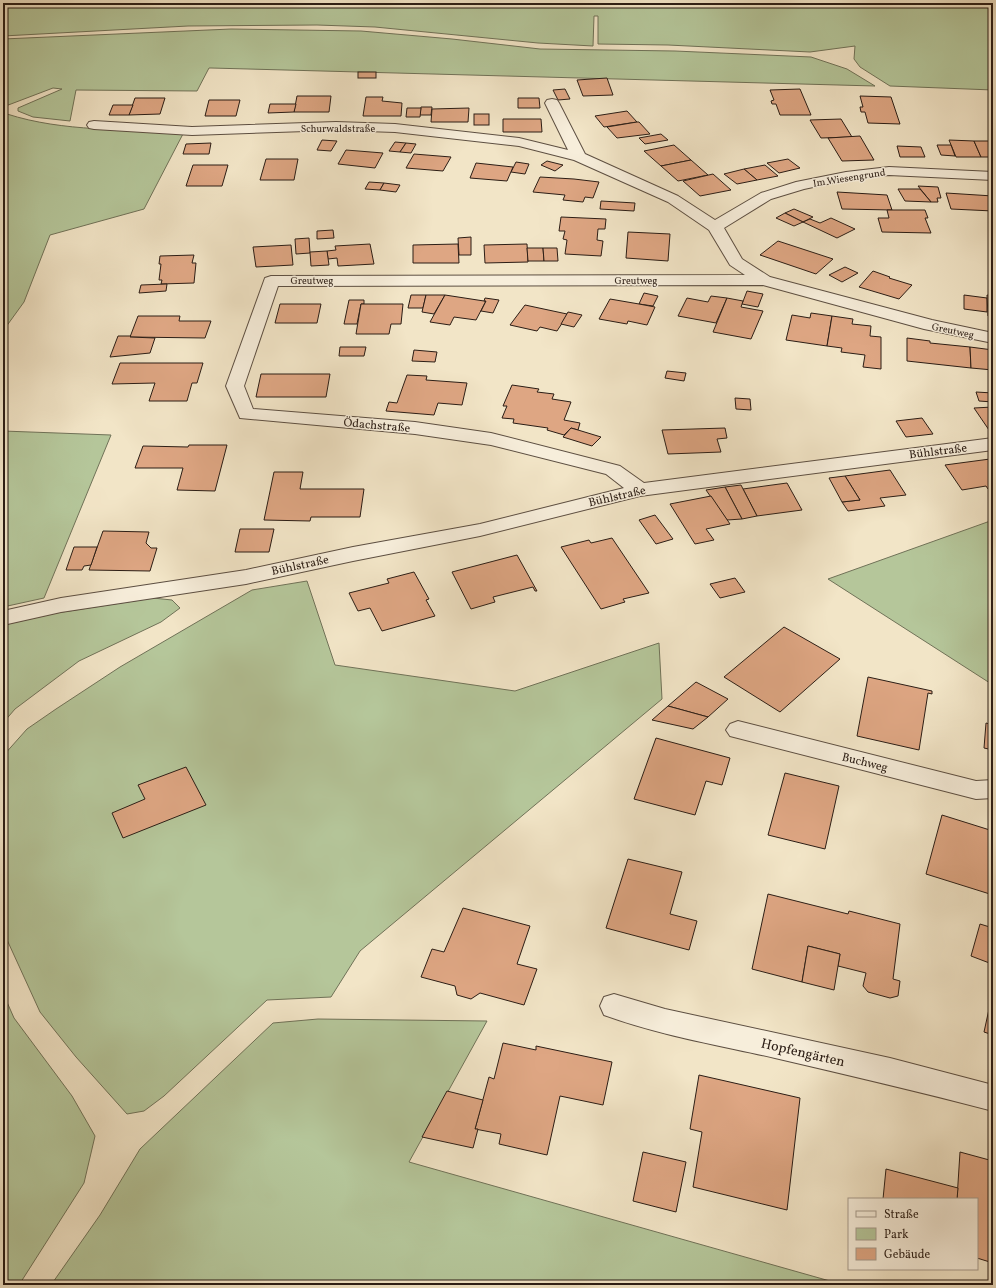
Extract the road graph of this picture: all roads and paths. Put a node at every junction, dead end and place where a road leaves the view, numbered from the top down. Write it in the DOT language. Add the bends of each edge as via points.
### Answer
graph roads {
  1 [pos="552,103"];
  2 [pos="94,125"];
  3 [pos="579,157"];
  4 [pos="993,176"];
  5 [pos="715,227"];
  6 [pos="764,280"];
  7 [pos="271,281"];
  8 [pos="993,338"];
  9 [pos="993,444"];
  10 [pos="640,490"];
  11 [pos="3,618"];
  12 [pos="738,730"];
  13 [pos="993,789"];
  14 [pos="614,1006"];
  15 [pos="993,1098"];
  1 -- 3 [label="street"];
  2 -- 3 [label="street, Schurwaldstraße" via="192,131 336,126 395,128 519,142"];
  3 -- 5 [label="street, Schurwaldstraße" via="672,199"];
  4 -- 5 [label="street, Im Wiesengrund" via="890,171 846,176 801,185 766,196"];
  5 -- 6 [label="street, Schurwaldstraße" via="736,262"];
  6 -- 7 [label="street, Greutweg"];
  6 -- 8 [label="street, Greutweg" via="930,326"];
  7 -- 10 [label="street, Ödachstraße" via="235,386 246,414 415,428 491,439 612,470"];
  9 -- 10 [label="street, Bühlstraße"];
  10 -- 11 [label="street, Bühlstraße" via="480,530 246,576 61,604"];
  12 -- 13 [label="street, Buchweg" via="976,790"];
  14 -- 15 [label="street, Hopfengärten" via="665,1021"];
}
